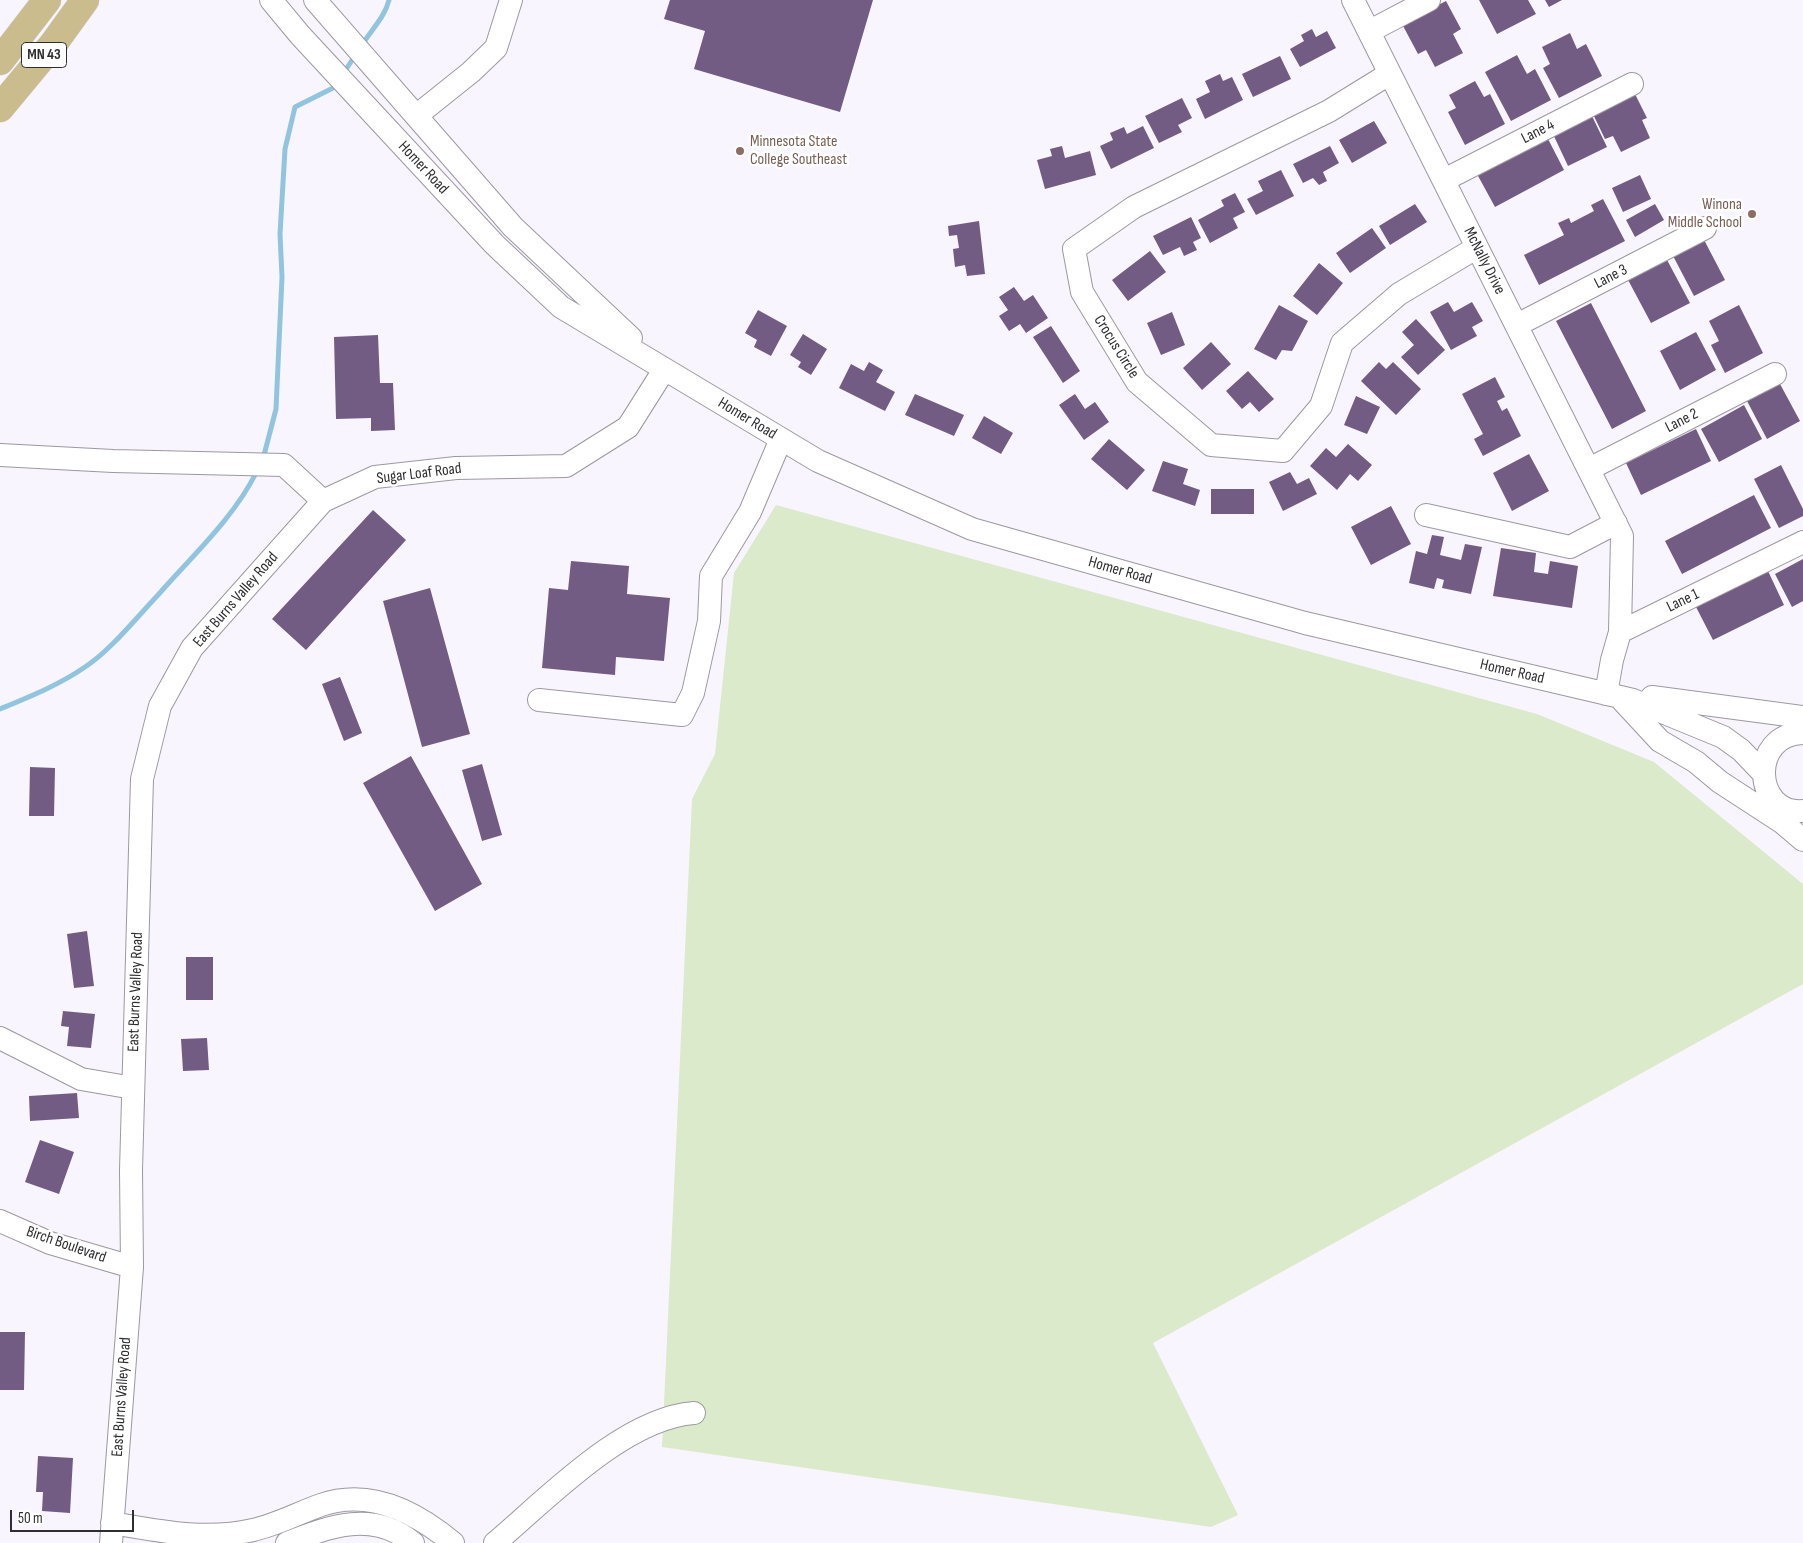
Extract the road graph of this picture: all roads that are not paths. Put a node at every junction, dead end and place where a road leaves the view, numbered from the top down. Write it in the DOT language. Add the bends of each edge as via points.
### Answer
graph roads {
  1 [pos="37,0"];
  2 [pos="47,0"];
  3 [pos="84,0"];
  4 [pos="271,0"];
  5 [pos="511,0"];
  6 [pos="1353,0"];
  7 [pos="1429,0"];
  8 [pos="317,3"];
  9 [pos="1370,31"];
  10 [pos="21,34"];
  11 [pos="0,61"];
  12 [pos="1389,74"];
  13 [pos="1632,84"];
  14 [pos="0,108"];
  15 [pos="416,116"];
  16 [pos="1444,180"];
  17 [pos="1705,228"];
  18 [pos="1476,248"];
  19 [pos="1517,325"];
  20 [pos="664,370"];
  21 [pos="1775,374"];
  22 [pos="782,439"];
  23 [pos="0,455"];
  24 [pos="1589,469"];
  25 [pos="323,501"];
  26 [pos="1426,515"];
  27 [pos="1616,523"];
  28 [pos="1803,542"];
  29 [pos="1620,632"];
  30 [pos="1612,695"];
  31 [pos="539,700"];
  32 [pos="1799,728"];
  33 [pos="1763,773"];
  34 [pos="1795,809"];
  35 [pos="1803,828"];
  36 [pos="1803,840"];
  37 [pos="0,1038"];
  38 [pos="133,1088"];
  39 [pos="0,1220"];
  40 [pos="132,1267"];
  41 [pos="694,1413"];
  42 [pos="287,1519"];
  43 [pos="112,1533"];
  44 [pos="294,1542"];
  45 [pos="413,1543"];
  46 [pos="453,1543"];
  47 [pos="494,1543"];
  1 -- 10 [label="main road, MN 43"];
  2 -- 10 [label="main road, MN 43"];
  3 -- 14 [label="main road, MN 43" via="54,43"];
  4 -- 20 [label="street, Homer Road" via="495,245 561,307"];
  5 -- 15 [label="street" via="496,48"];
  6 -- 9 [label="street, McNally Drive"];
  7 -- 9 [label="street"];
  8 -- 15 [label="street, Homer Road"];
  9 -- 12 [label="street, McNally Drive"];
  10 -- 11 [label="main road, MN 43"];
  12 -- 16 [label="street, McNally Drive"];
  12 -- 18 [label="street, Crocus Circle" via="1329,110 1134,207 1074,249 1082,292 1137,382 1211,444 1283,451 1321,406 1342,343 1399,294"];
  13 -- 16 [label="street, Lane 4"];
  15 -- 20 [label="street, Homer Road" via="513,227"];
  16 -- 18 [label="street, McNally Drive"];
  17 -- 19 [label="street, Lane 3"];
  18 -- 19 [label="street, McNally Drive"];
  19 -- 24 [label="street, McNally Drive"];
  20 -- 22 [label="street, Homer Road"];
  20 -- 25 [label="street, Sugar Loaf Road" via="628,427 566,466 456,468 375,477"];
  21 -- 24 [label="street, Lane 2"];
  22 -- 30 [label="street, Homer Road" via="818,461 972,529 1305,623"];
  22 -- 31 [label="street" via="750,512 712,576 709,622 693,693 682,715"];
  23 -- 25 [label="street" via="284,464"];
  24 -- 27 [label="street, McNally Drive"];
  25 -- 38 [label="street, East Burns Valley Road" via="192,648 160,706 142,779"];
  26 -- 27 [label="street" via="1570,547"];
  27 -- 29 [label="street, McNally Drive" via="1622,536"];
  28 -- 29 [label="street, Lane 1"];
  29 -- 30 [label="street" via="1612,660"];
  30 -- 32 [label="street, Homer Road" via="1730,706"];
  30 -- 33 [label="street, Homer Road" via="1723,737 1742,750"];
  30 -- 36 [label="street" via="1660,741 1783,822"];
  32 -- 33 [label="street, Homer Road" via="1779,740 1770,750"];
  33 -- 34 [label="street, Homer Road" via="1770,794"];
  34 -- 35 [label="street, Homer Road"];
  37 -- 38 [label="street" via="81,1078"];
  38 -- 40 [label="street, East Burns Valley Road"];
  39 -- 40 [label="street, Birch Boulevard" via="50,1243"];
  40 -- 43 [label="street, East Burns Valley Road"];
  41 -- 47 [label="street" via="647,1425 624,1439 583,1468"];
  42 -- 43 [label="street" via="253,1530 200,1535"];
  42 -- 44 [label="street"];
  42 -- 46 [label="street" via="322,1504 368,1500 413,1513"];
  44 -- 45 [label="street" via="327,1527 345,1523 390,1529"];
}
